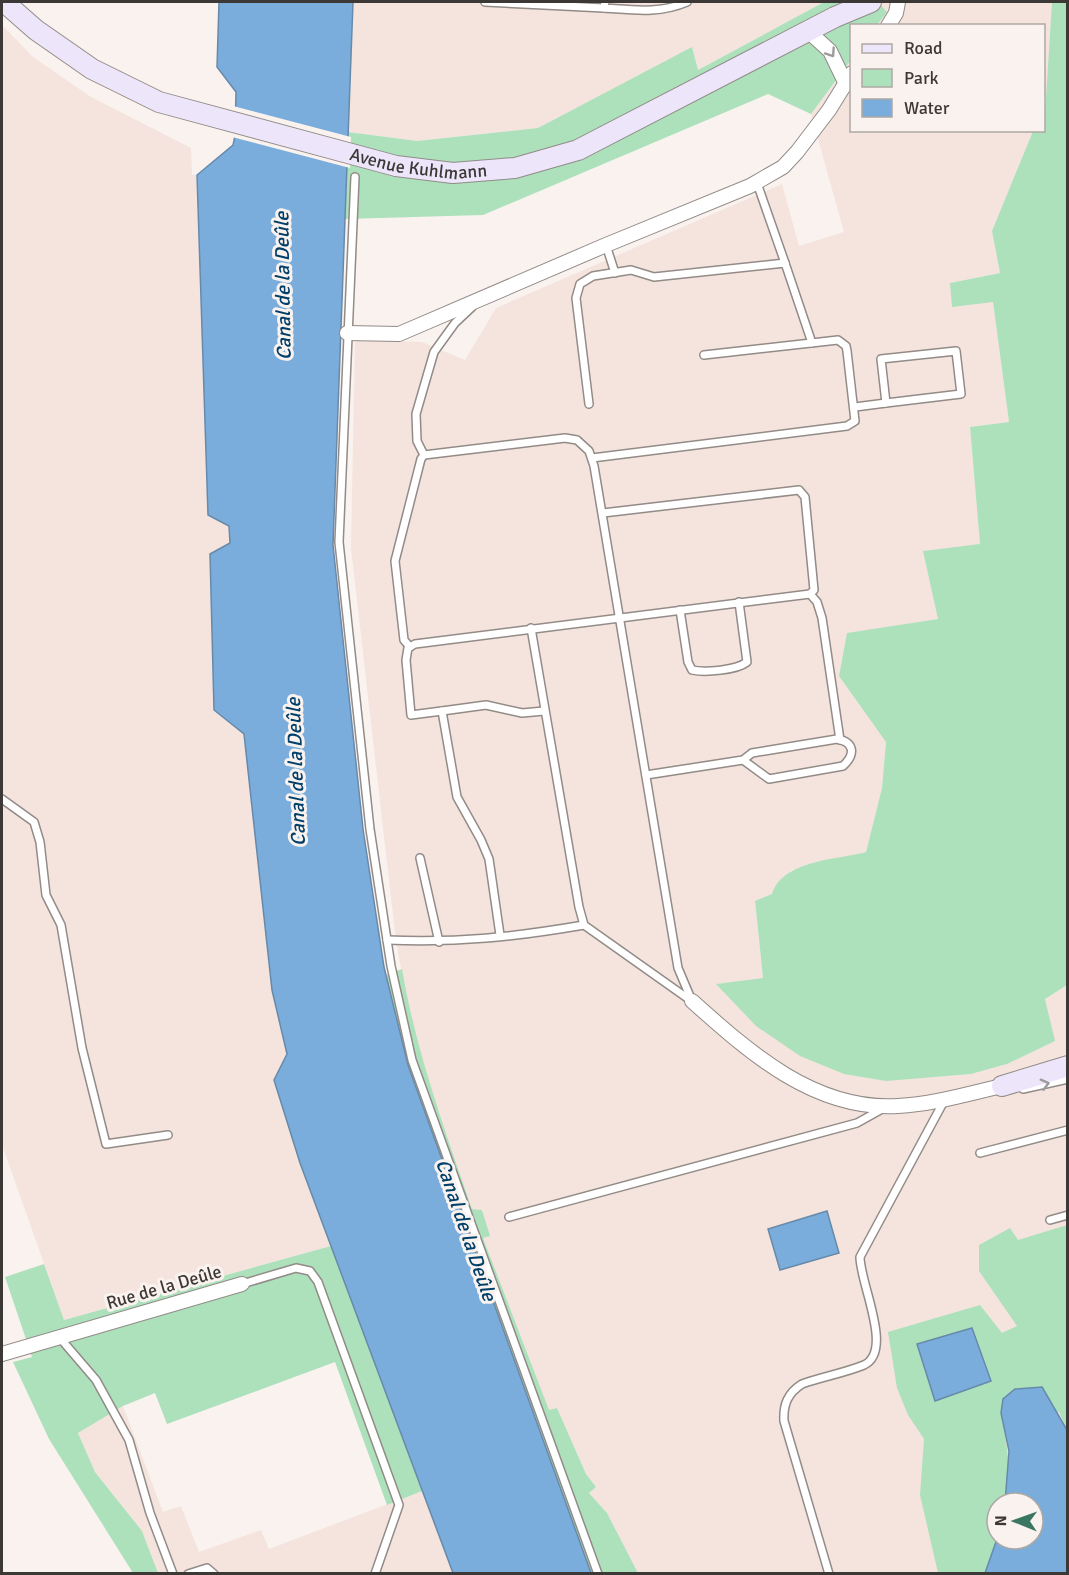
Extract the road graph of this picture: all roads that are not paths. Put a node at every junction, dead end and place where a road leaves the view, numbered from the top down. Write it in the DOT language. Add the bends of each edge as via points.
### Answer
graph roads {
  1 [pos="4,2"];
  2 [pos="485,2"];
  3 [pos="687,2"];
  4 [pos="855,2"];
  5 [pos="871,2"];
  6 [pos="898,2"];
  7 [pos="604,4"];
  8 [pos="835,17"];
  9 [pos="889,24"];
  10 [pos="808,31"];
  11 [pos="848,77"];
  12 [pos="355,177"];
  13 [pos="758,183"];
  14 [pos="606,244"];
  15 [pos="785,262"];
  16 [pos="615,273"];
  17 [pos="481,299"];
  18 [pos="347,333"];
  19 [pos="812,343"];
  20 [pos="704,355"];
  21 [pos="886,403"];
  22 [pos="590,404"];
  23 [pos="855,407"];
  24 [pos="424,454"];
  25 [pos="592,458"];
  26 [pos="603,513"];
  27 [pos="810,594"];
  28 [pos="739,602"];
  29 [pos="680,610"];
  30 [pos="621,617"];
  31 [pos="531,628"];
  32 [pos="410,647"];
  33 [pos="442,711"];
  34 [pos="544,711"];
  35 [pos="840,740"];
  36 [pos="743,760"];
  37 [pos="646,775"];
  38 [pos="2,799"];
  39 [pos="420,858"];
  40 [pos="584,925"];
  41 [pos="500,935"];
  42 [pos="387,940"];
  43 [pos="439,942"];
  44 [pos="692,1001"];
  45 [pos="1068,1066"];
  46 [pos="1068,1078"];
  47 [pos="1002,1086"];
  48 [pos="981,1090"];
  49 [pos="944,1101"];
  50 [pos="886,1106"];
  51 [pos="1068,1130"];
  52 [pos="168,1135"];
  53 [pos="980,1154"];
  54 [pos="1068,1215"];
  55 [pos="509,1217"];
  56 [pos="1050,1220"];
  57 [pos="242,1284"];
  58 [pos="58,1336"];
  59 [pos="2,1354"];
  60 [pos="828,1573"];
  61 [pos="173,1574"];
  62 [pos="188,1574"];
  63 [pos="214,1574"];
  64 [pos="375,1574"];
  65 [pos="598,1574"];
  1 -- 10 [label="street, Avenue Kuhlmann" via="84,65 159,102 412,169 487,172 565,155"];
  2 -- 7 [label="lane"];
  3 -- 7 [label="lane" via="650,11"];
  4 -- 8 [label="street, Avenue Kuhlmann"];
  5 -- 8 [label="street, Avenue Kuhlmann"];
  6 -- 9 [label="street"];
  8 -- 10 [label="street, Avenue Kuhlmann"];
  10 -- 11 [label="street, one-way" via="830,51"];
  11 -- 13 [label="street" via="797,152 783,167"];
  12 -- 18 [label="lane"];
  13 -- 14 [label="street"];
  13 -- 15 [label="lane"];
  14 -- 16 [label="lane"];
  14 -- 17 [label="street"];
  15 -- 16 [label="lane" via="654,277 639,271"];
  15 -- 19 [label="lane"];
  16 -- 22 [label="lane" via="586,279 577,289"];
  17 -- 18 [label="street" via="399,334"];
  17 -- 24 [label="lane" via="455,323 434,352 416,414 417,441"];
  18 -- 42 [label="lane" via="339,542 370,829"];
  19 -- 20 [label="lane"];
  19 -- 23 [label="lane" via="838,340 846,346"];
  21 -- 21 [label="lane" via="961,394 956,351 881,359"];
  21 -- 23 [label="lane"];
  23 -- 25 [label="lane" via="855,421 847,426"];
  24 -- 25 [label="lane" via="565,438 577,440"];
  24 -- 32 [label="lane" via="395,561 404,640"];
  25 -- 26 [label="lane"];
  26 -- 27 [label="lane" via="799,490 805,497 815,584"];
  26 -- 30 [label="lane"];
  27 -- 28 [label="lane"];
  27 -- 35 [label="lane" via="822,618"];
  28 -- 29 [label="lane"];
  28 -- 29 [label="lane" via="747,662 740,666 692,670"];
  29 -- 30 [label="lane"];
  30 -- 31 [label="lane"];
  30 -- 37 [label="lane"];
  31 -- 32 [label="lane"];
  31 -- 34 [label="lane"];
  32 -- 33 [label="lane" via="405,660 411,715"];
  33 -- 34 [label="lane" via="486,705 522,713"];
  33 -- 41 [label="lane" via="457,797 489,859"];
  34 -- 40 [label="lane"];
  35 -- 36 [label="lane" via="752,753"];
  35 -- 36 [label="lane" via="851,745 852,752 843,765 769,779"];
  36 -- 37 [label="lane"];
  37 -- 44 [label="lane" via="678,968"];
  38 -- 52 [label="lane" via="34,822 46,895 61,925 82,1048 106,1144"];
  39 -- 43 [label="lane"];
  40 -- 43 [label="lane" via="502,939"];
  40 -- 44 [label="lane"];
  42 -- 43 [label="lane"];
  42 -- 65 [label="lane" via="412,1060"];
  44 -- 50 [label="street" via="741,1045 787,1077 849,1101"];
  45 -- 47 [label="street"];
  48 -- 46 [label="lane, one-way" via="1015,1090"];
  47 -- 48 [label="street"];
  48 -- 49 [label="street"];
  49 -- 50 [label="street"];
  49 -- 60 [label="lane" via="860,1257 878,1338 877,1352 865,1364 802,1383 793,1390 783,1409"];
  50 -- 55 [label="lane" via="857,1123"];
  51 -- 53 [label="lane"];
  54 -- 56 [label="lane"];
  57 -- 58 [label="street, Rue de la Deûle"];
  57 -- 64 [label="lane, Rue de la Deûle" via="296,1268 310,1271 318,1282 399,1506"];
  58 -- 59 [label="street, Rue de la Deûle"];
  58 -- 61 [label="lane" via="96,1380 129,1440"];
  62 -- 63 [label="lane" via="207,1568"];
}
